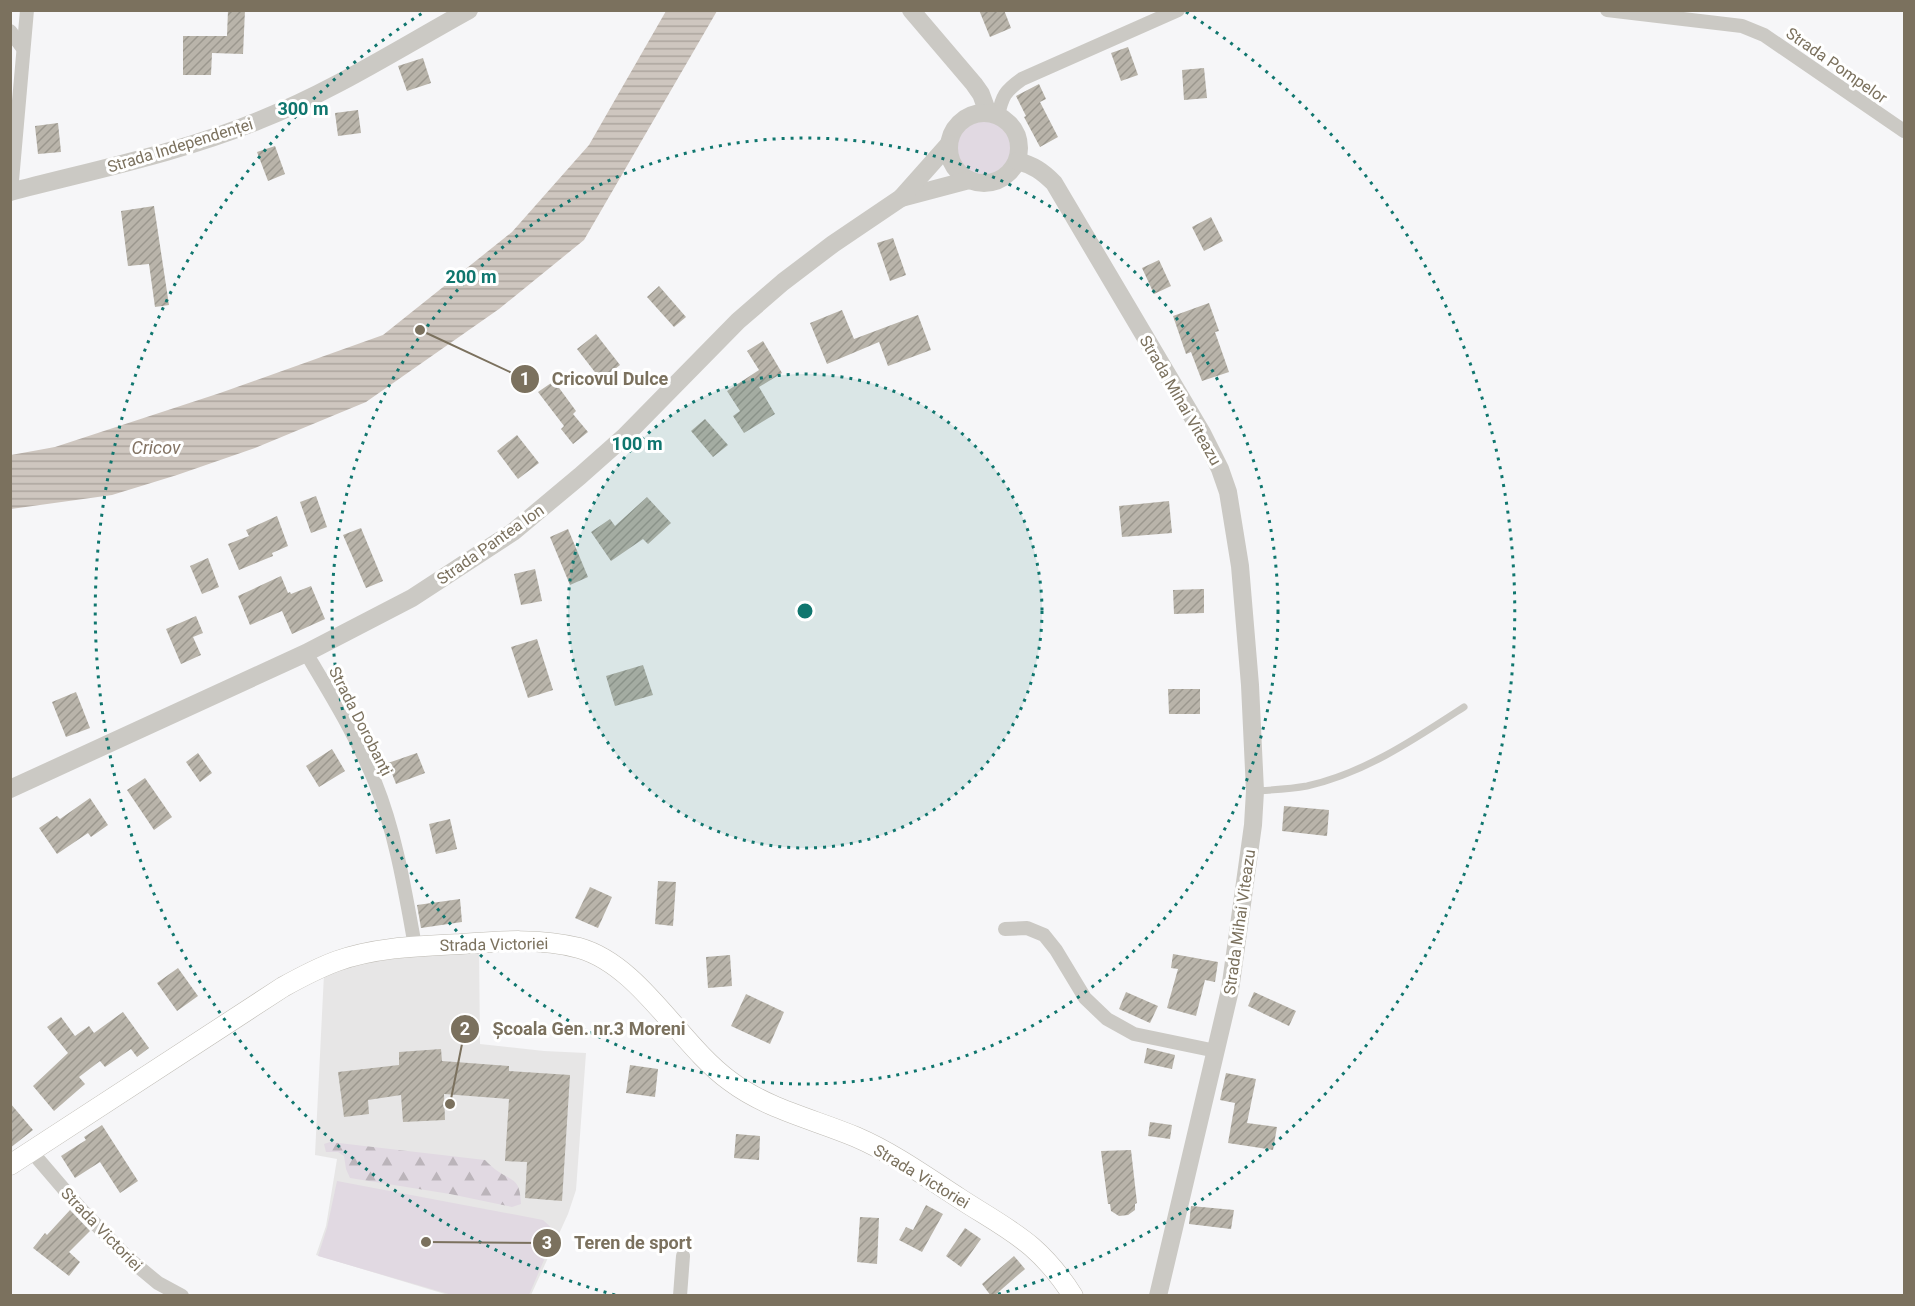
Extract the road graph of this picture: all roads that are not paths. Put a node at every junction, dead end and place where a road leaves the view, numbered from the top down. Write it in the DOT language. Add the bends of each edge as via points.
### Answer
graph roads {
  1 [pos="27,10"];
  2 [pos="469,10"];
  3 [pos="911,10"];
  4 [pos="1178,10"];
  5 [pos="1607,10"];
  6 [pos="10,31"];
  7 [pos="22,47"];
  8 [pos="993,115"];
  9 [pos="1905,132"];
  10 [pos="949,144"];
  11 [pos="1017,161"];
  12 [pos="969,180"];
  13 [pos="11,192"];
  14 [pos="901,198"];
  15 [pos="306,653"];
  16 [pos="1464,707"];
  17 [pos="10,789"];
  18 [pos="1255,791"];
  19 [pos="1005,929"];
  20 [pos="415,946"];
  21 [pos="1216,1051"];
  22 [pos="32,1152"];
  23 [pos="10,1165"];
  24 [pos="683,1256"];
  25 [pos="182,1296"];
  26 [pos="680,1296"];
  27 [pos="1073,1296"];
  28 [pos="1158,1296"];
  1 -- 7 [label="street"];
  2 -- 13 [label="street, Strada Independenței" via="310,98 260,120 177,148"];
  3 -- 8 [label="street" via="974,84"];
  4 -- 8 [label="street" via="1022,79 1008,88"];
  5 -- 9 [label="street, Strada Pompelor" via="1742,26 1773,41"];
  6 -- 7 [label="street"];
  7 -- 13 [label="street"];
  8 -- 10 [label="street" via="967,118 958,124"];
  8 -- 11 [label="street" via="1014,130 1019,150"];
  10 -- 12 [label="street" via="953,165"];
  10 -- 14 [label="street, Strada Pantea Ion"];
  11 -- 12 [label="street" via="1011,171 992,183"];
  11 -- 18 [label="street, Strada Mihai Viteazu" via="1042,171 1059,190 1220,469 1228,492 1240,566"];
  12 -- 14 [label="street, Strada Pantea Ion"];
  14 -- 15 [label="street, Strada Pantea Ion" via="817,257 738,321 624,437 513,532 412,598"];
  15 -- 17 [label="street, Strada Pantea Ion"];
  15 -- 20 [label="street, Strada Dorobanți" via="375,782 390,824"];
  16 -- 18 [label="lane" via="1398,749 1357,769 1305,786"];
  18 -- 21 [label="street, Strada Mihai Viteazu" via="1232,978"];
  19 -- 21 [label="street" via="1027,927 1044,935 1085,998 1107,1019 1134,1034"];
  20 -- 22 [label="main road, Strada Victoriei" via="348,958 312,971"];
  20 -- 27 [label="main road, Strada Victoriei" via="518,941 552,943 593,953 617,967 729,1081 755,1098 859,1138 904,1162 1031,1246 1057,1271"];
  21 -- 28 [label="street, Strada Mihai Viteazu"];
  22 -- 23 [label="main road, Strada Victoriei"];
  22 -- 25 [label="street, Strada Victoriei" via="129,1259 158,1283"];
  24 -- 26 [label="street"];
}
